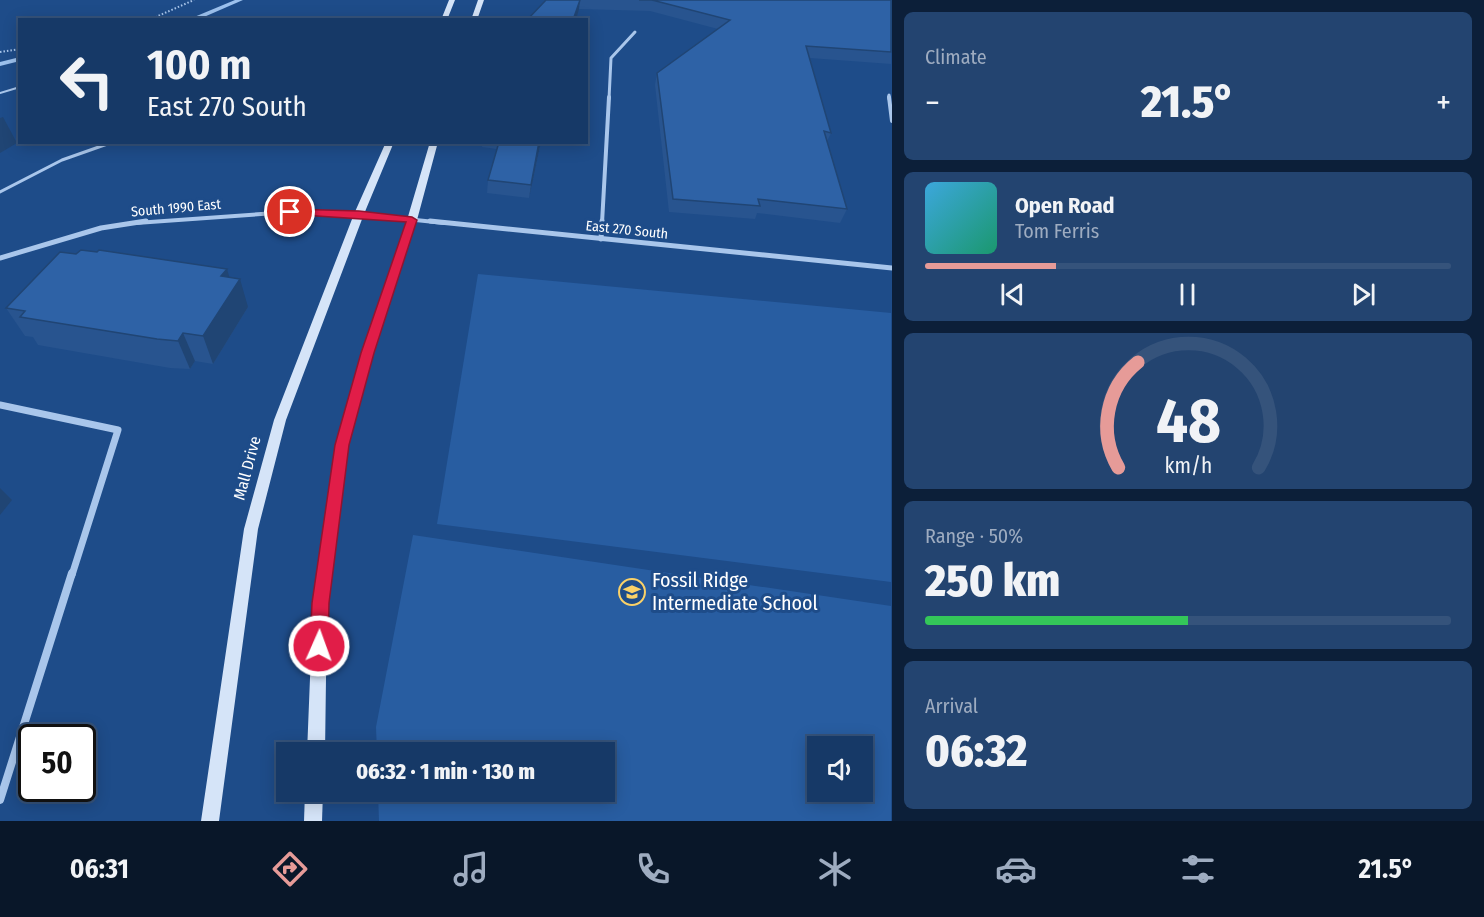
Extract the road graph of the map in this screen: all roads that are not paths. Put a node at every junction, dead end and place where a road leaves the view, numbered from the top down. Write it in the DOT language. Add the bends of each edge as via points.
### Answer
graph roads {
  1 [pos="452,0"];
  2 [pos="481,0"];
  3 [pos="445,18"];
  4 [pos="475,18"];
  5 [pos="635,32"];
  6 [pos="18,88"];
  7 [pos="0,93"];
  8 [pos="889,95"];
  9 [pos="891,121"];
  10 [pos="107,144"];
  11 [pos="389,144"];
  12 [pos="433,144"];
  13 [pos="0,192"];
  14 [pos="359,214"];
  15 [pos="412,220"];
  16 [pos="600,239"];
  17 [pos="0,258"];
  18 [pos="891,268"];
  19 [pos="0,405"];
  20 [pos="316,742"];
  21 [pos="0,800"];
  22 [pos="314,802"];
  23 [pos="210,821"];
  24 [pos="314,821"];
  1 -- 3 [label="main road"];
  2 -- 4 [label="main road"];
  5 -- 16 [label="street" via="610,58"];
  6 -- 7 [label="lane"];
  8 -- 9 [label="street"];
  10 -- 13 [label="lane" via="62,160"];
  11 -- 14 [label="main road, Mall Drive"];
  12 -- 15 [label="main road"];
  14 -- 15 [label="street, East 270 South"];
  14 -- 17 [label="street, South 1990 East" via="290,212 153,220 101,228"];
  14 -- 23 [label="main road, Mall Drive" via="280,420 251,529"];
  15 -- 16 [label="street, East 270 South"];
  15 -- 20 [label="main road" via="342,445 320,603"];
  16 -- 18 [label="street, East 270 South"];
  19 -- 21 [label="street" via="118,430"];
  22 -- 24 [label="main road"];
}
